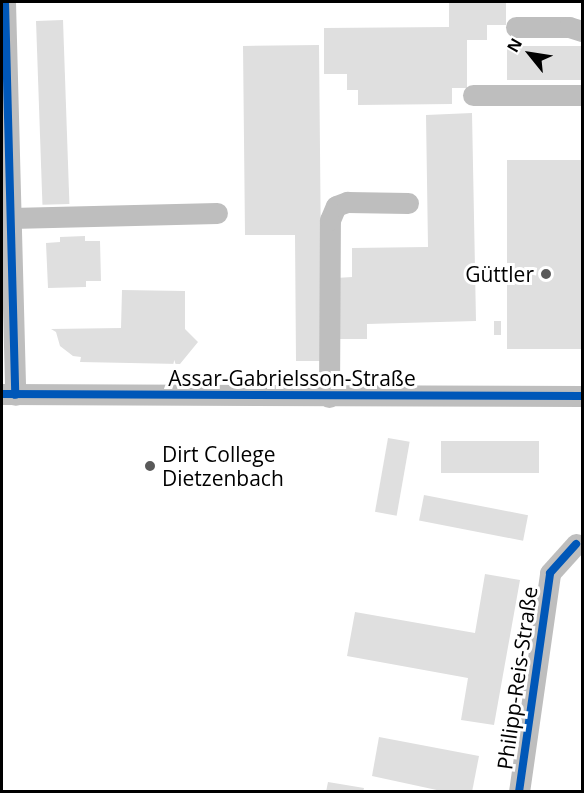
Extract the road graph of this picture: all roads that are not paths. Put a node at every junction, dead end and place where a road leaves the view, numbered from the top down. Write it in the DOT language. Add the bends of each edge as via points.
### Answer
graph roads {
  1 [pos="5,2"];
  2 [pos="516,27"];
  3 [pos="582,31"];
  4 [pos="582,94"];
  5 [pos="473,95"];
  6 [pos="408,203"];
  7 [pos="217,213"];
  8 [pos="10,218"];
  9 [pos="8,394"];
  10 [pos="582,396"];
  11 [pos="329,397"];
  12 [pos="576,544"];
  13 [pos="519,792"];
  1 -- 8 [label="street"];
  2 -- 3 [label="street" via="569,27"];
  4 -- 5 [label="street"];
  6 -- 11 [label="street" via="347,202 336,206 330,220"];
  7 -- 8 [label="street"];
  8 -- 9 [label="street"];
  9 -- 11 [label="street, Assar-Gabrielsson-Straße"];
  10 -- 11 [label="street, Assar-Gabrielsson-Straße"];
  12 -- 13 [label="street, Philipp-Reis-Straße" via="550,573"];
}
